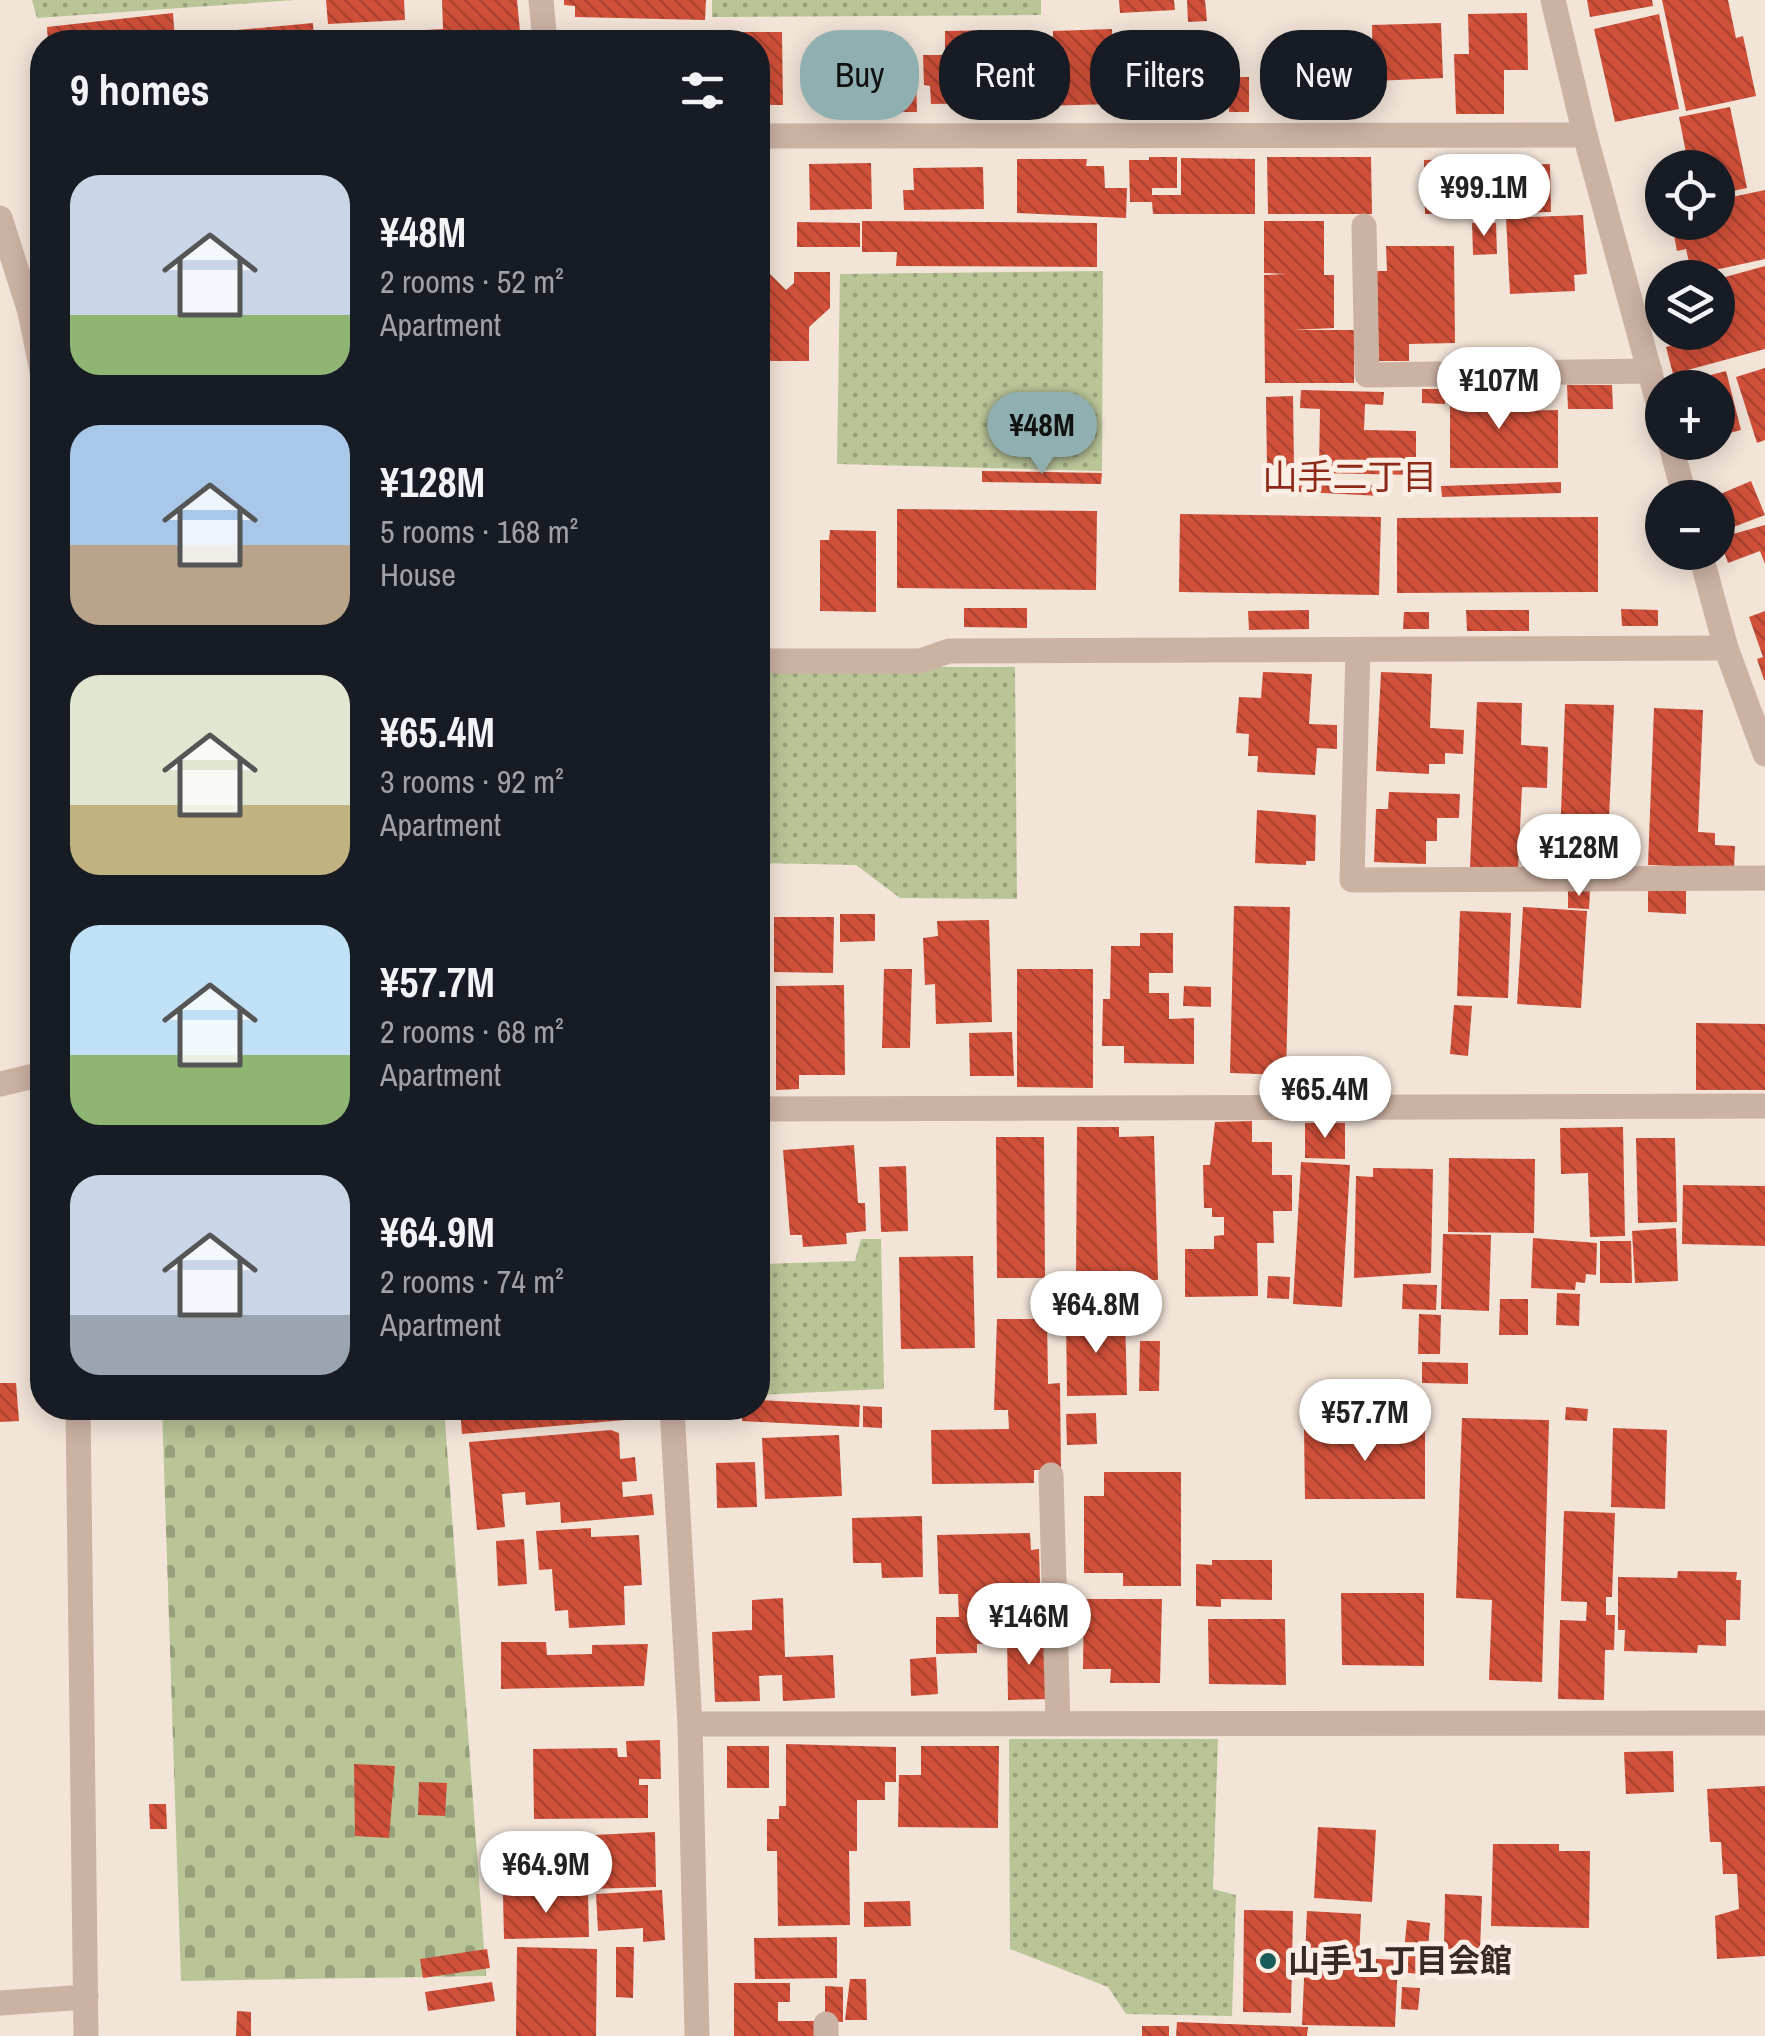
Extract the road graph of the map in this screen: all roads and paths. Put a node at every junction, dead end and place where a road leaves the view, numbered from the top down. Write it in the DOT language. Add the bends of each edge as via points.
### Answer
graph roads {
  1 [pos="541,0"];
  2 [pos="1554,0"];
  3 [pos="544,30"];
  4 [pos="1585,134"];
  5 [pos="770,136"];
  6 [pos="0,218"];
  7 [pos="1364,226"];
  8 [pos="30,312"];
  9 [pos="1650,370"];
  10 [pos="1645,371"];
  11 [pos="1705,570"];
  12 [pos="1726,648"];
  13 [pos="1358,650"];
  14 [pos="770,661"];
  15 [pos="1765,754"];
  16 [pos="1765,878"];
  17 [pos="30,1077"];
  18 [pos="0,1084"];
  19 [pos="1765,1106"];
  20 [pos="770,1109"];
  21 [pos="78,1420"];
  22 [pos="673,1420"];
  23 [pos="1051,1475"];
  24 [pos="1765,1723"];
  25 [pos="690,1724"];
  26 [pos="1058,1724"];
  27 [pos="86,1997"];
  28 [pos="0,2003"];
  29 [pos="86,2036"];
  30 [pos="696,2036"];
  1 -- 3 [label="street"];
  2 -- 4 [label="street"];
  4 -- 5 [label="street"];
  4 -- 9 [label="street"];
  6 -- 8 [label="street"];
  7 -- 10 [label="street" via="1367,375"];
  11 -- 12 [label="street"];
  12 -- 13 [label="street"];
  12 -- 15 [label="street"];
  13 -- 14 [label="street" via="949,651 920,661"];
  13 -- 16 [label="street" via="1352,880"];
  17 -- 18 [label="street"];
  19 -- 20 [label="street"];
  21 -- 27 [label="street"];
  22 -- 25 [label="street"];
  23 -- 26 [label="street"];
  24 -- 26 [label="street"];
  25 -- 26 [label="street"];
  25 -- 30 [label="street"];
  27 -- 28 [label="street"];
  27 -- 29 [label="street"];
}
